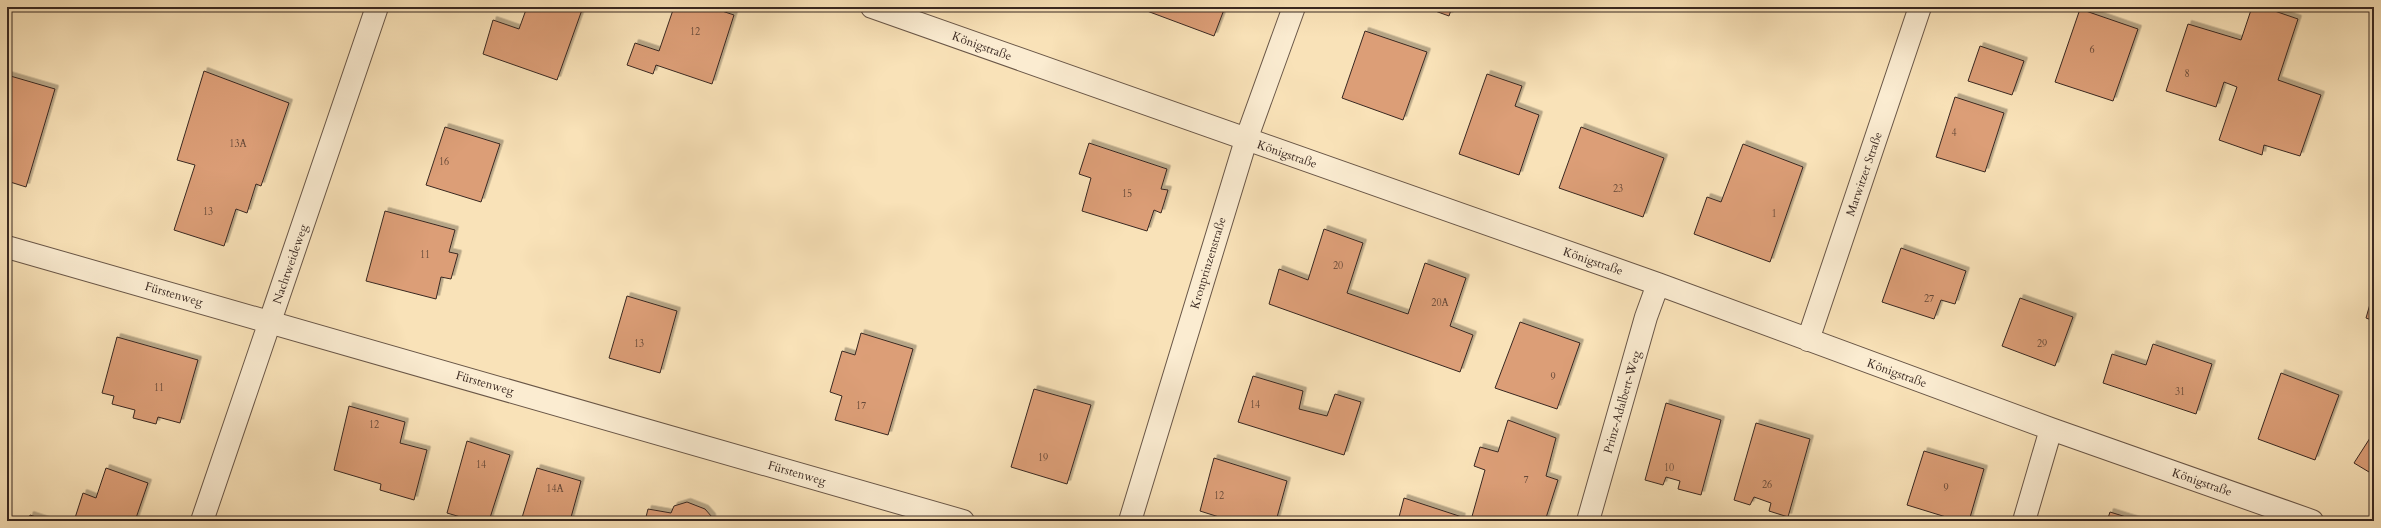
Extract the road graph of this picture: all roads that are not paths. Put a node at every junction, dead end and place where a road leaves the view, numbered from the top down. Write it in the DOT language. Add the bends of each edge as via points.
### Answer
graph roads {
  1 [pos="377,7"];
  2 [pos="872,7"];
  3 [pos="1294,7"];
  4 [pos="1920,7"];
  5 [pos="1246,140"];
  6 [pos="7,247"];
  7 [pos="1658,284"];
  8 [pos="270,321"];
  9 [pos="1808,340"];
  10 [pos="2051,429"];
  11 [pos="202,521"];
  12 [pos="963,521"];
  13 [pos="1130,521"];
  14 [pos="1588,521"];
  15 [pos="2024,521"];
  16 [pos="2312,521"];
  1 -- 8 [label="street, Nachtweideweg"];
  2 -- 5 [label="street, Königstraße"];
  3 -- 5 [label="street, Kronprinzenstraße"];
  4 -- 9 [label="street, Marwitzer Straße"];
  5 -- 7 [label="street, Königstraße"];
  5 -- 13 [label="street, Kronprinzenstraße"];
  6 -- 8 [label="street, Fürstenweg"];
  7 -- 9 [label="street, Königstraße"];
  7 -- 14 [label="street, Prinz-Adalbert-Weg" via="1646,317"];
  8 -- 11 [label="street, Nachtweideweg"];
  8 -- 12 [label="street, Fürstenweg"];
  9 -- 10 [label="street, Königstraße"];
  10 -- 15 [label="street"];
  10 -- 16 [label="street, Königstraße"];
}
